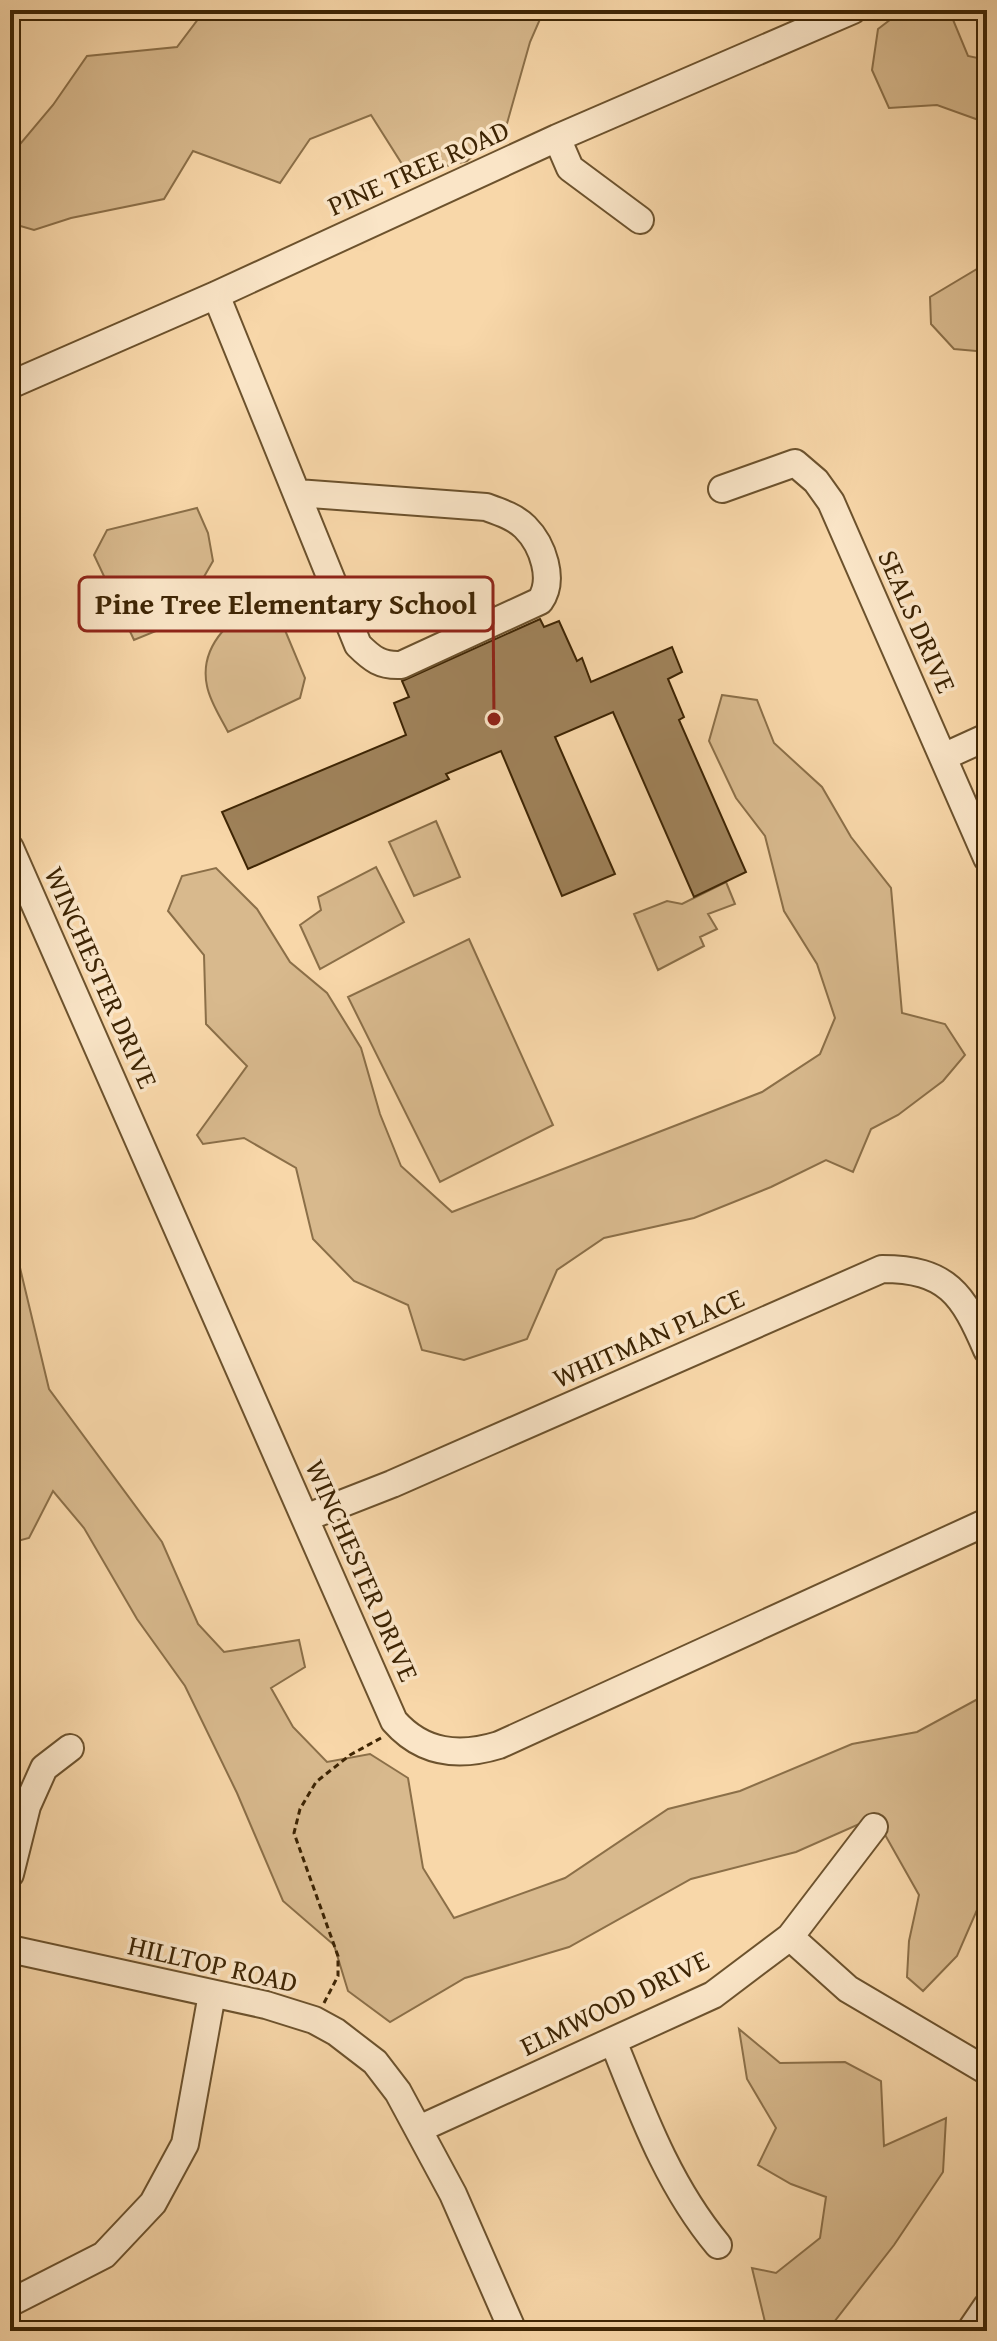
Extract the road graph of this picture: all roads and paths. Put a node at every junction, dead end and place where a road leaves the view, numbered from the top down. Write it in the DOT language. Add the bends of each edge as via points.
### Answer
graph roads {
  1 [pos="853,10"];
  2 [pos="557,138"];
  3 [pos="640,220"];
  4 [pos="216,295"];
  5 [pos="10,385"];
  6 [pos="722,489"];
  7 [pos="297,493"];
  8 [pos="987,737"];
  9 [pos="943,757"];
  10 [pos="10,848"];
  11 [pos="987,858"];
  12 [pos="987,1350"];
  13 [pos="305,1518"];
  14 [pos="987,1522"];
  15 [pos="400,1727"];
  16 [pos="70,1748"];
  17 [pos="874,1827"];
  18 [pos="10,1874"];
  19 [pos="790,1937"];
  20 [pos="10,1949"];
  21 [pos="212,1994"];
  22 [pos="314,2020"];
  23 [pos="613,2041"];
  24 [pos="987,2071"];
  25 [pos="419,2129"];
  26 [pos="718,2245"];
  27 [pos="10,2303"];
  28 [pos="987,2306"];
  29 [pos="513,2331"];
  30 [pos="970,2331"];
  1 -- 2 [label="street, PINE TREE ROAD"];
  2 -- 3 [label="street" via="570,168"];
  2 -- 4 [label="street, PINE TREE ROAD"];
  4 -- 5 [label="street, PINE TREE ROAD"];
  4 -- 7 [label="street"];
  6 -- 9 [label="street, SEALS DRIVE" via="795,463 816,481 831,502"];
  7 -- 7 [label="street" via="358,645 389,666 540,601 548,590 535,539 504,513 486,507"];
  8 -- 9 [label="street"];
  9 -- 11 [label="street, SEALS DRIVE"];
  10 -- 13 [label="street, WINCHESTER DRIVE"];
  12 -- 13 [label="street, WHITMAN PLACE" via="971,1313 952,1288 913,1269 882,1269"];
  13 -- 15 [label="street, WINCHESTER DRIVE"];
  14 -- 15 [label="street, WINCHESTER DRIVE" via="499,1745 459,1754 425,1746"];
  15 -- 22 [label="path" via="316,1782 300,1809 294,1833 300,1857 338,1956 338,1976"];
  16 -- 18 [label="street" via="44,1768 27,1806"];
  17 -- 19 [label="street, ELMWOOD DRIVE"];
  19 -- 23 [label="street, ELMWOOD DRIVE" via="713,1995"];
  19 -- 24 [label="street" via="848,1989"];
  20 -- 21 [label="street, HILLTOP ROAD"];
  21 -- 22 [label="street, HILLTOP ROAD"];
  21 -- 27 [label="street" via="185,2144 153,2203 104,2255"];
  22 -- 25 [label="street, HILLTOP ROAD" via="375,2062"];
  23 -- 25 [label="street, ELMWOOD DRIVE"];
  23 -- 26 [label="street" via="658,2150 689,2210"];
  25 -- 29 [label="street, HILLTOP ROAD"];
  28 -- 30 [label="street"];
}
